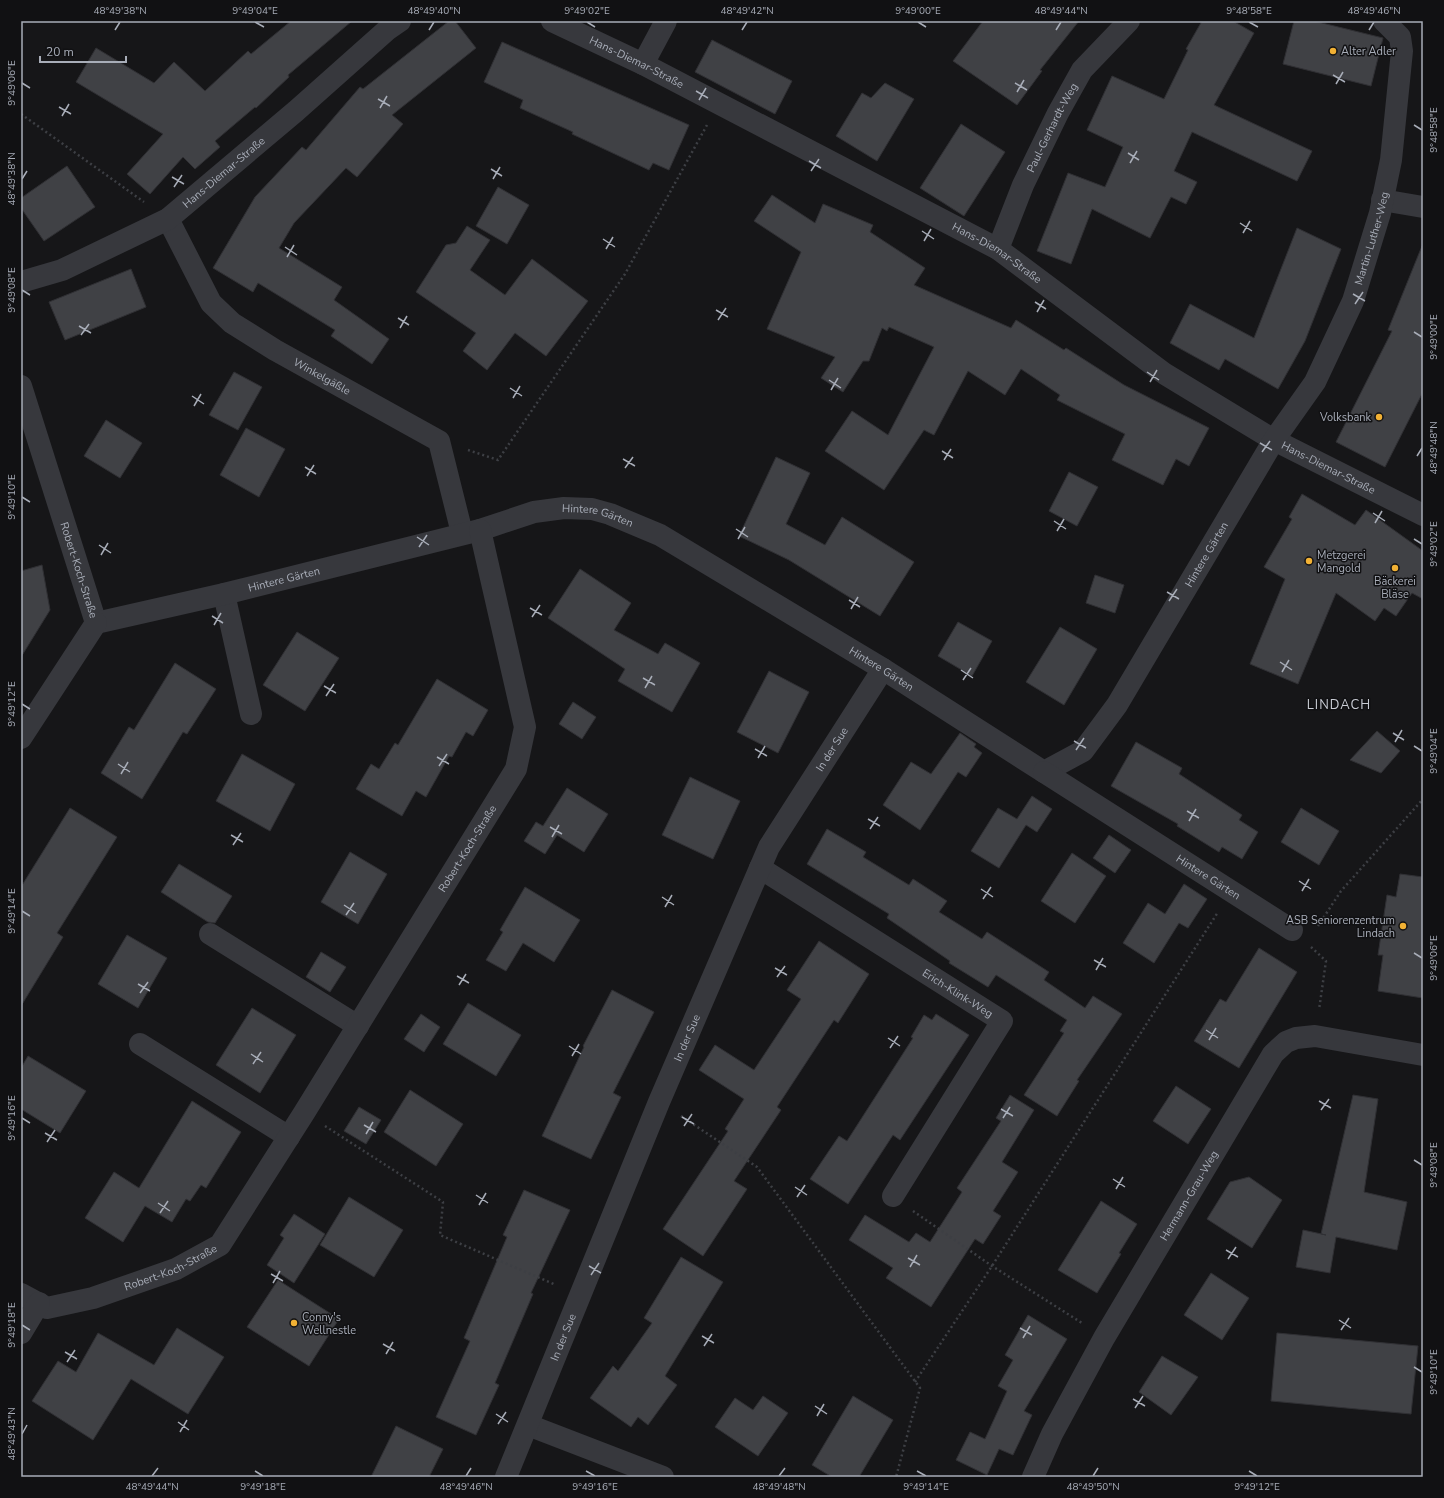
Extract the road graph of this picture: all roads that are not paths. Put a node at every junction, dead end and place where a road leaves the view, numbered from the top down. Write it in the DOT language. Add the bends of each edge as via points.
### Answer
graph roads {
  1 [pos="400,21"];
  2 [pos="552,21"];
  3 [pos="666,21"];
  4 [pos="1129,21"];
  5 [pos="1384,21"];
  6 [pos="643,64"];
  7 [pos="1382,200"];
  8 [pos="1423,207"];
  9 [pos="168,219"];
  10 [pos="998,250"];
  11 [pos="21,282"];
  12 [pos="21,386"];
  13 [pos="1274,440"];
  14 [pos="1423,515"];
  15 [pos="471,532"];
  16 [pos="224,594"];
  17 [pos="96,623"];
  18 [pos="883,669"];
  19 [pos="251,714"];
  20 [pos="21,738"];
  21 [pos="1044,772"];
  22 [pos="760,868"];
  23 [pos="210,934"];
  24 [pos="1300,937"];
  25 [pos="358,1026"];
  26 [pos="140,1044"];
  27 [pos="1423,1055"];
  28 [pos="289,1137"];
  29 [pos="893,1196"];
  30 [pos="30,1299"];
  31 [pos="21,1333"];
  32 [pos="528,1425"];
  33 [pos="506,1477"];
  34 [pos="663,1477"];
  35 [pos="1033,1477"];
  1 -- 9 [label="street, Hans-Diemar-Straße" via="386,30 296,111"];
  2 -- 6 [label="street, Hans-Diemar-Straße"];
  3 -- 6 [label="street"];
  4 -- 10 [label="street, Paul-Gerhardt-Weg" via="1082,70 1023,185"];
  5 -- 7 [label="street, Martin-Luther-Weg" via="1400,37 1402,51 1391,160"];
  6 -- 10 [label="street, Hans-Diemar-Straße"];
  7 -- 8 [label="street"];
  7 -- 13 [label="street, Martin-Luther-Weg" via="1353,301 1314,382"];
  9 -- 11 [label="street, Hans-Diemar-Straße" via="62,270"];
  9 -- 15 [label="street, Winkelgäßle" via="211,303 232,323 275,350 439,441"];
  10 -- 13 [label="street, Hans-Diemar-Straße" via="1165,374"];
  12 -- 17 [label="street, Robert-Koch-Straße"];
  13 -- 14 [label="street, Hans-Diemar-Straße"];
  13 -- 21 [label="street, Hintere Gärten" via="1117,705 1083,751"];
  15 -- 16 [label="street, Hintere Gärten"];
  15 -- 18 [label="street, Hintere Gärten" via="534,512 564,508 592,509 610,514 660,535"];
  15 -- 25 [label="street, Robert-Koch-Straße" via="525,727 516,769"];
  16 -- 17 [label="street, Hintere Gärten"];
  16 -- 19 [label="street"];
  17 -- 20 [label="street, Robert-Koch-Straße"];
  18 -- 21 [label="street, Hintere Gärten"];
  18 -- 22 [label="street, In der Sue" via="769,847"];
  21 -- 24 [label="street, Hintere Gärten"];
  22 -- 29 [label="street, Erich-Klink-Weg" via="1002,1021"];
  22 -- 32 [label="street, In der Sue" via="659,1102"];
  23 -- 25 [label="street"];
  25 -- 28 [label="street, Robert-Koch-Straße"];
  26 -- 28 [label="street"];
  27 -- 35 [label="street, Hermann-Grau-Weg" via="1315,1036 1286,1042 1273,1054 1104,1338 1052,1434"];
  28 -- 30 [label="street, Robert-Koch-Straße" via="220,1245 176,1270 93,1298 47,1308"];
  30 -- 31 [label="street"];
  32 -- 33 [label="street, In der Sue"];
  32 -- 34 [label="street"];
}
